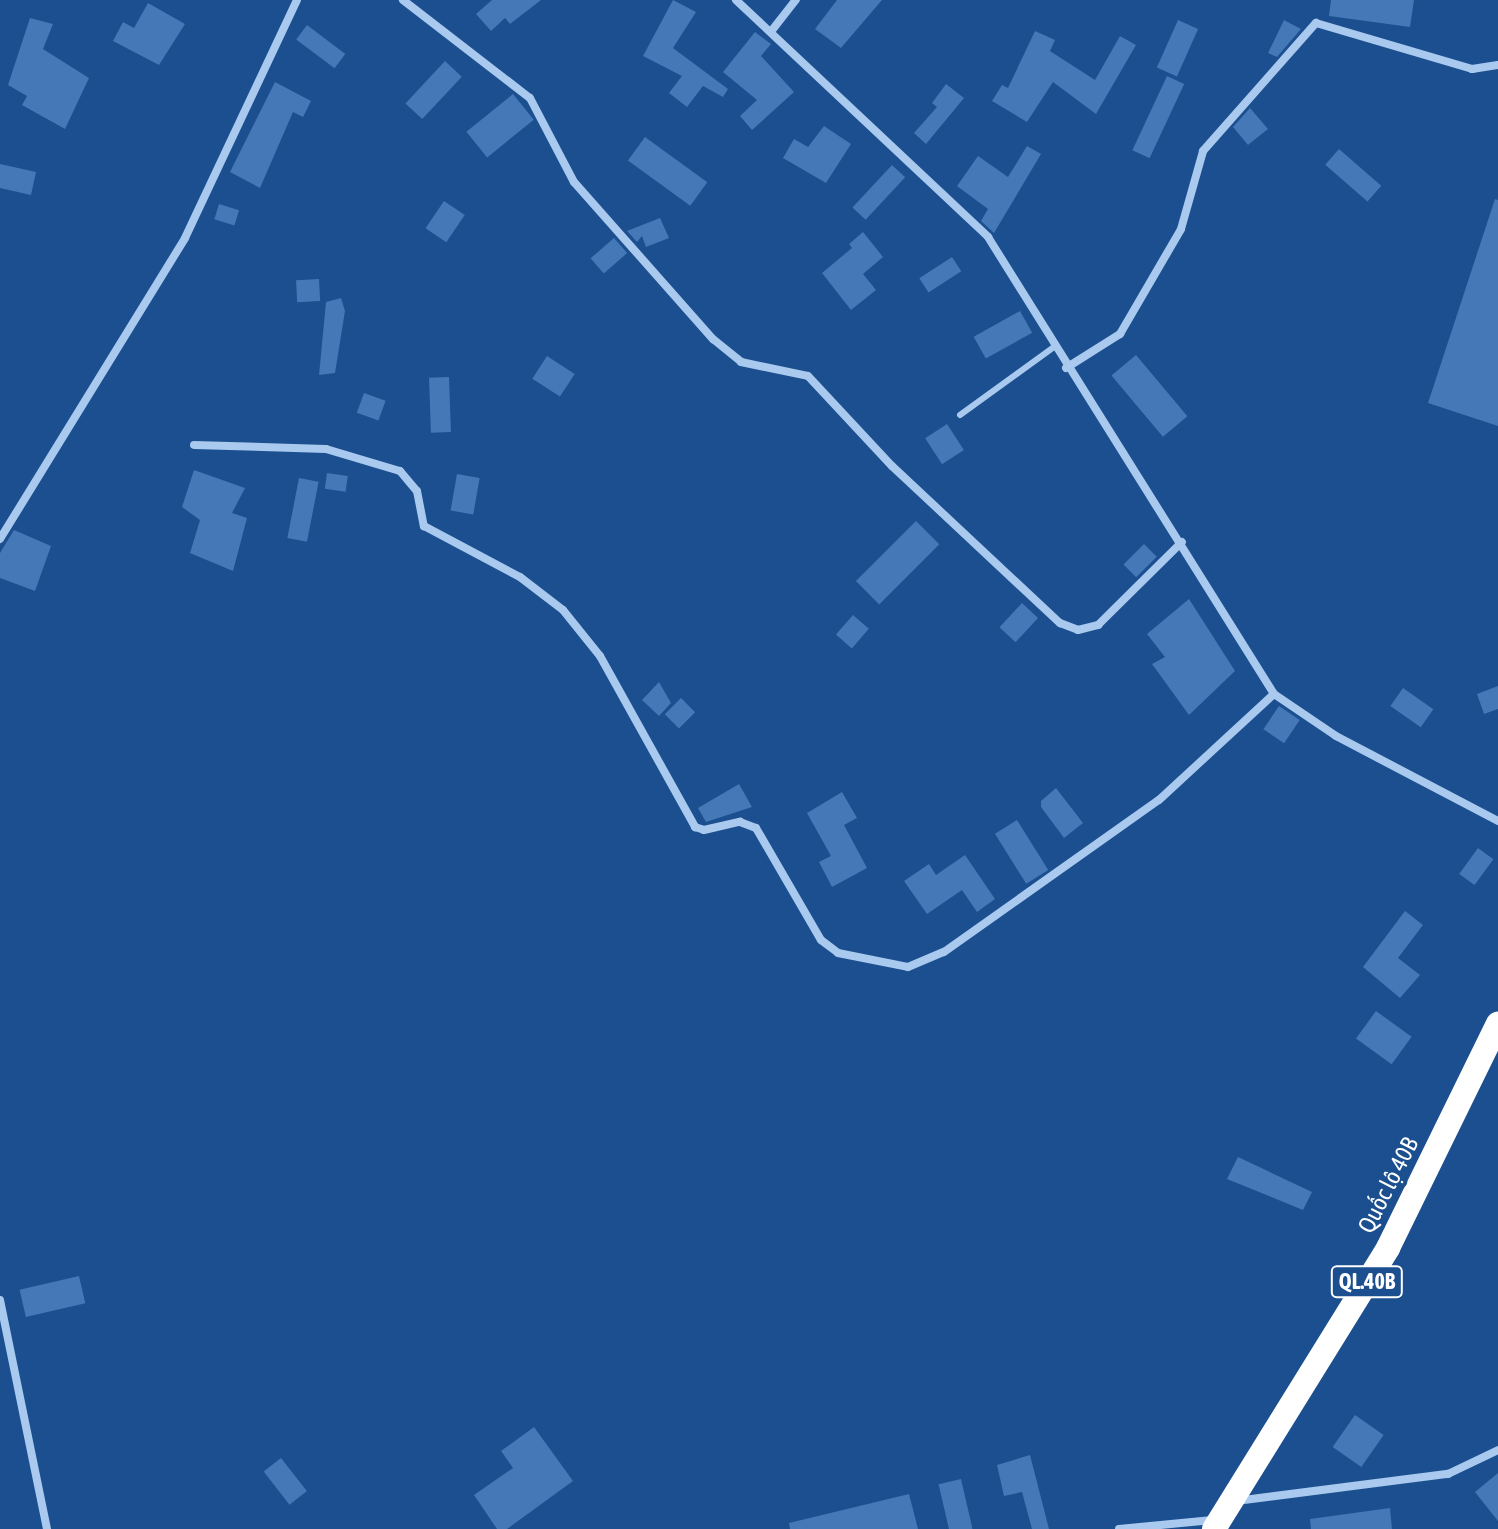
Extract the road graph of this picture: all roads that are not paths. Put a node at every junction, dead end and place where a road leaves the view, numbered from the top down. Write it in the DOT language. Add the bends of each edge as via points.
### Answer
graph roads {
  1 [pos="297,0"];
  2 [pos="403,0"];
  3 [pos="736,0"];
  4 [pos="796,0"];
  5 [pos="773,29"];
  6 [pos="1498,65"];
  7 [pos="1054,347"];
  8 [pos="1066,368"];
  9 [pos="960,415"];
  10 [pos="194,445"];
  11 [pos="0,539"];
  12 [pos="1182,542"];
  13 [pos="1274,694"];
  14 [pos="1498,821"];
  15 [pos="1498,1023"];
  16 [pos="0,1300"];
  17 [pos="1498,1450"];
  18 [pos="1222,1517"];
  19 [pos="47,1529"];
  20 [pos="1119,1529"];
  1 -- 11 [label="street" via="185,238"];
  2 -- 12 [label="street" via="530,98 574,182 713,339 741,362 808,376 892,466 1060,623 1078,630 1098,625"];
  3 -- 5 [label="street"];
  4 -- 5 [label="street"];
  5 -- 7 [label="street" via="902,160 988,237"];
  6 -- 8 [label="street" via="1472,69 1316,23 1203,151 1181,229 1120,334"];
  7 -- 8 [label="street"];
  7 -- 9 [label="lane"];
  8 -- 12 [label="street"];
  10 -- 13 [label="street" via="326,449 400,471 417,491 424,526 520,577 563,610 600,656 695,827 740,822 756,828 821,940 838,953 908,967 944,952 1159,800"];
  12 -- 13 [label="street"];
  13 -- 14 [label="street" via="1336,736"];
  15 -- 18 [label="highway, Quốc lộ 40B / QL.40B" via="1388,1248"];
  16 -- 19 [label="street"];
  17 -- 18 [label="street" via="1448,1474"];
  18 -- 20 [label="street"];
}
